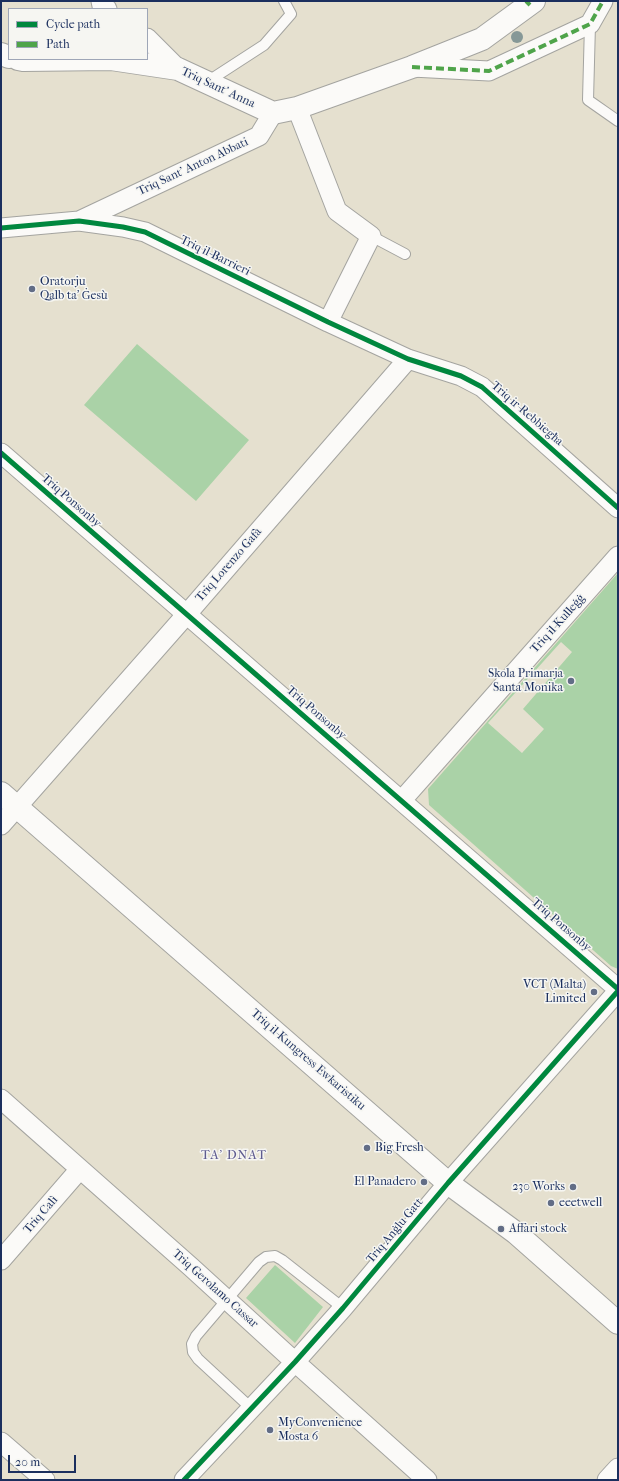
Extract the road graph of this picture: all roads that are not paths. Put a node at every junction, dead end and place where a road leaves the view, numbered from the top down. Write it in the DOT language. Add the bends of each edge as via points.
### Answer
graph roads {
  1 [pos="284,1"];
  2 [pos="602,1"];
  3 [pos="530,2"];
  4 [pos="590,24"];
  5 [pos="148,39"];
  6 [pos="118,60"];
  7 [pos="412,67"];
  8 [pos="178,69"];
  9 [pos="206,82"];
  10 [pos="297,108"];
  11 [pos="273,113"];
  12 [pos="618,121"];
  13 [pos="79,221"];
  14 [pos="1,228"];
  15 [pos="371,236"];
  16 [pos="405,254"];
  17 [pos="328,322"];
  18 [pos="408,359"];
  19 [pos="1,453"];
  20 [pos="618,508"];
  21 [pos="618,556"];
  22 [pos="186,615"];
  23 [pos="9,800"];
  24 [pos="402,800"];
  25 [pos="1,825"];
  26 [pos="618,990"];
  27 [pos="1,1099"];
  28 [pos="80,1170"];
  29 [pos="448,1183"];
  30 [pos="1,1260"];
  31 [pos="226,1299"];
  32 [pos="343,1308"];
  33 [pos="618,1323"];
  34 [pos="294,1362"];
  35 [pos="252,1408"];
  36 [pos="1,1442"];
  37 [pos="618,1468"];
  38 [pos="45,1480"];
  39 [pos="184,1480"];
  40 [pos="427,1480"];
  41 [pos="607,1480"];
  1 -- 9 [label="lane" via="291,14 264,45"];
  2 -- 4 [label="street"];
  3 -- 7 [label="main road" via="482,39"];
  4 -- 7 [label="street" via="489,71"];
  4 -- 12 [label="lane" via="588,100"];
  5 -- 8 [label="street"];
  6 -- 8 [label="main road, Triq Sant' Anna"];
  7 -- 10 [label="main road"];
  8 -- 9 [label="main road, Triq Sant' Anna"];
  9 -- 11 [label="main road, Triq Sant' Anna"];
  10 -- 11 [label="main road"];
  10 -- 15 [label="street" via="337,211"];
  11 -- 13 [label="street, Triq Sant' Anton Abbati" via="259,136"];
  13 -- 14 [label="street, Triq il-Barrieri"];
  13 -- 17 [label="street, Triq il-Barrieri" via="145,232"];
  15 -- 16 [label="lane"];
  15 -- 17 [label="street"];
  17 -- 18 [label="street, Triq il-Barrieri"];
  18 -- 20 [label="street, Triq ir-Rebbiegħa" via="461,376 482,387"];
  18 -- 22 [label="street, Triq Lorenzo Gafà"];
  19 -- 22 [label="street, Triq Ponsonby"];
  21 -- 24 [label="street, Triq il-Kulleġġ"];
  22 -- 23 [label="street, Triq Lorenzo Gafà"];
  22 -- 24 [label="street, Triq Ponsonby"];
  23 -- 25 [label="street, Triq Lorenzo Gafà"];
  23 -- 29 [label="main road, Triq il-Kungress Ewkaristiku"];
  24 -- 26 [label="street, Triq Ponsonby"];
  26 -- 29 [label="street, Triq Anġlu Gatt"];
  27 -- 28 [label="street, Triq Gerolamo Cassar"];
  28 -- 30 [label="street, Triq Calì"];
  28 -- 31 [label="street, Triq Gerolamo Cassar"];
  29 -- 32 [label="street, Triq Anġlu Gatt"];
  29 -- 33 [label="main road, Triq il-Kungress Ewkaristiku" via="516,1233"];
  31 -- 32 [label="lane" via="259,1262 266,1257 274,1256"];
  31 -- 34 [label="street, Triq Gerolamo Cassar"];
  31 -- 35 [label="lane" via="196,1336 192,1344 193,1352"];
  32 -- 34 [label="street, Triq Anġlu Gatt"];
  34 -- 35 [label="street, Triq Anġlu Gatt"];
  34 -- 40 [label="street, Triq Gerolamo Cassar"];
  35 -- 39 [label="street, Triq Anġlu Gatt"];
  36 -- 38 [label="street"];
  37 -- 41 [label="street"];
}
